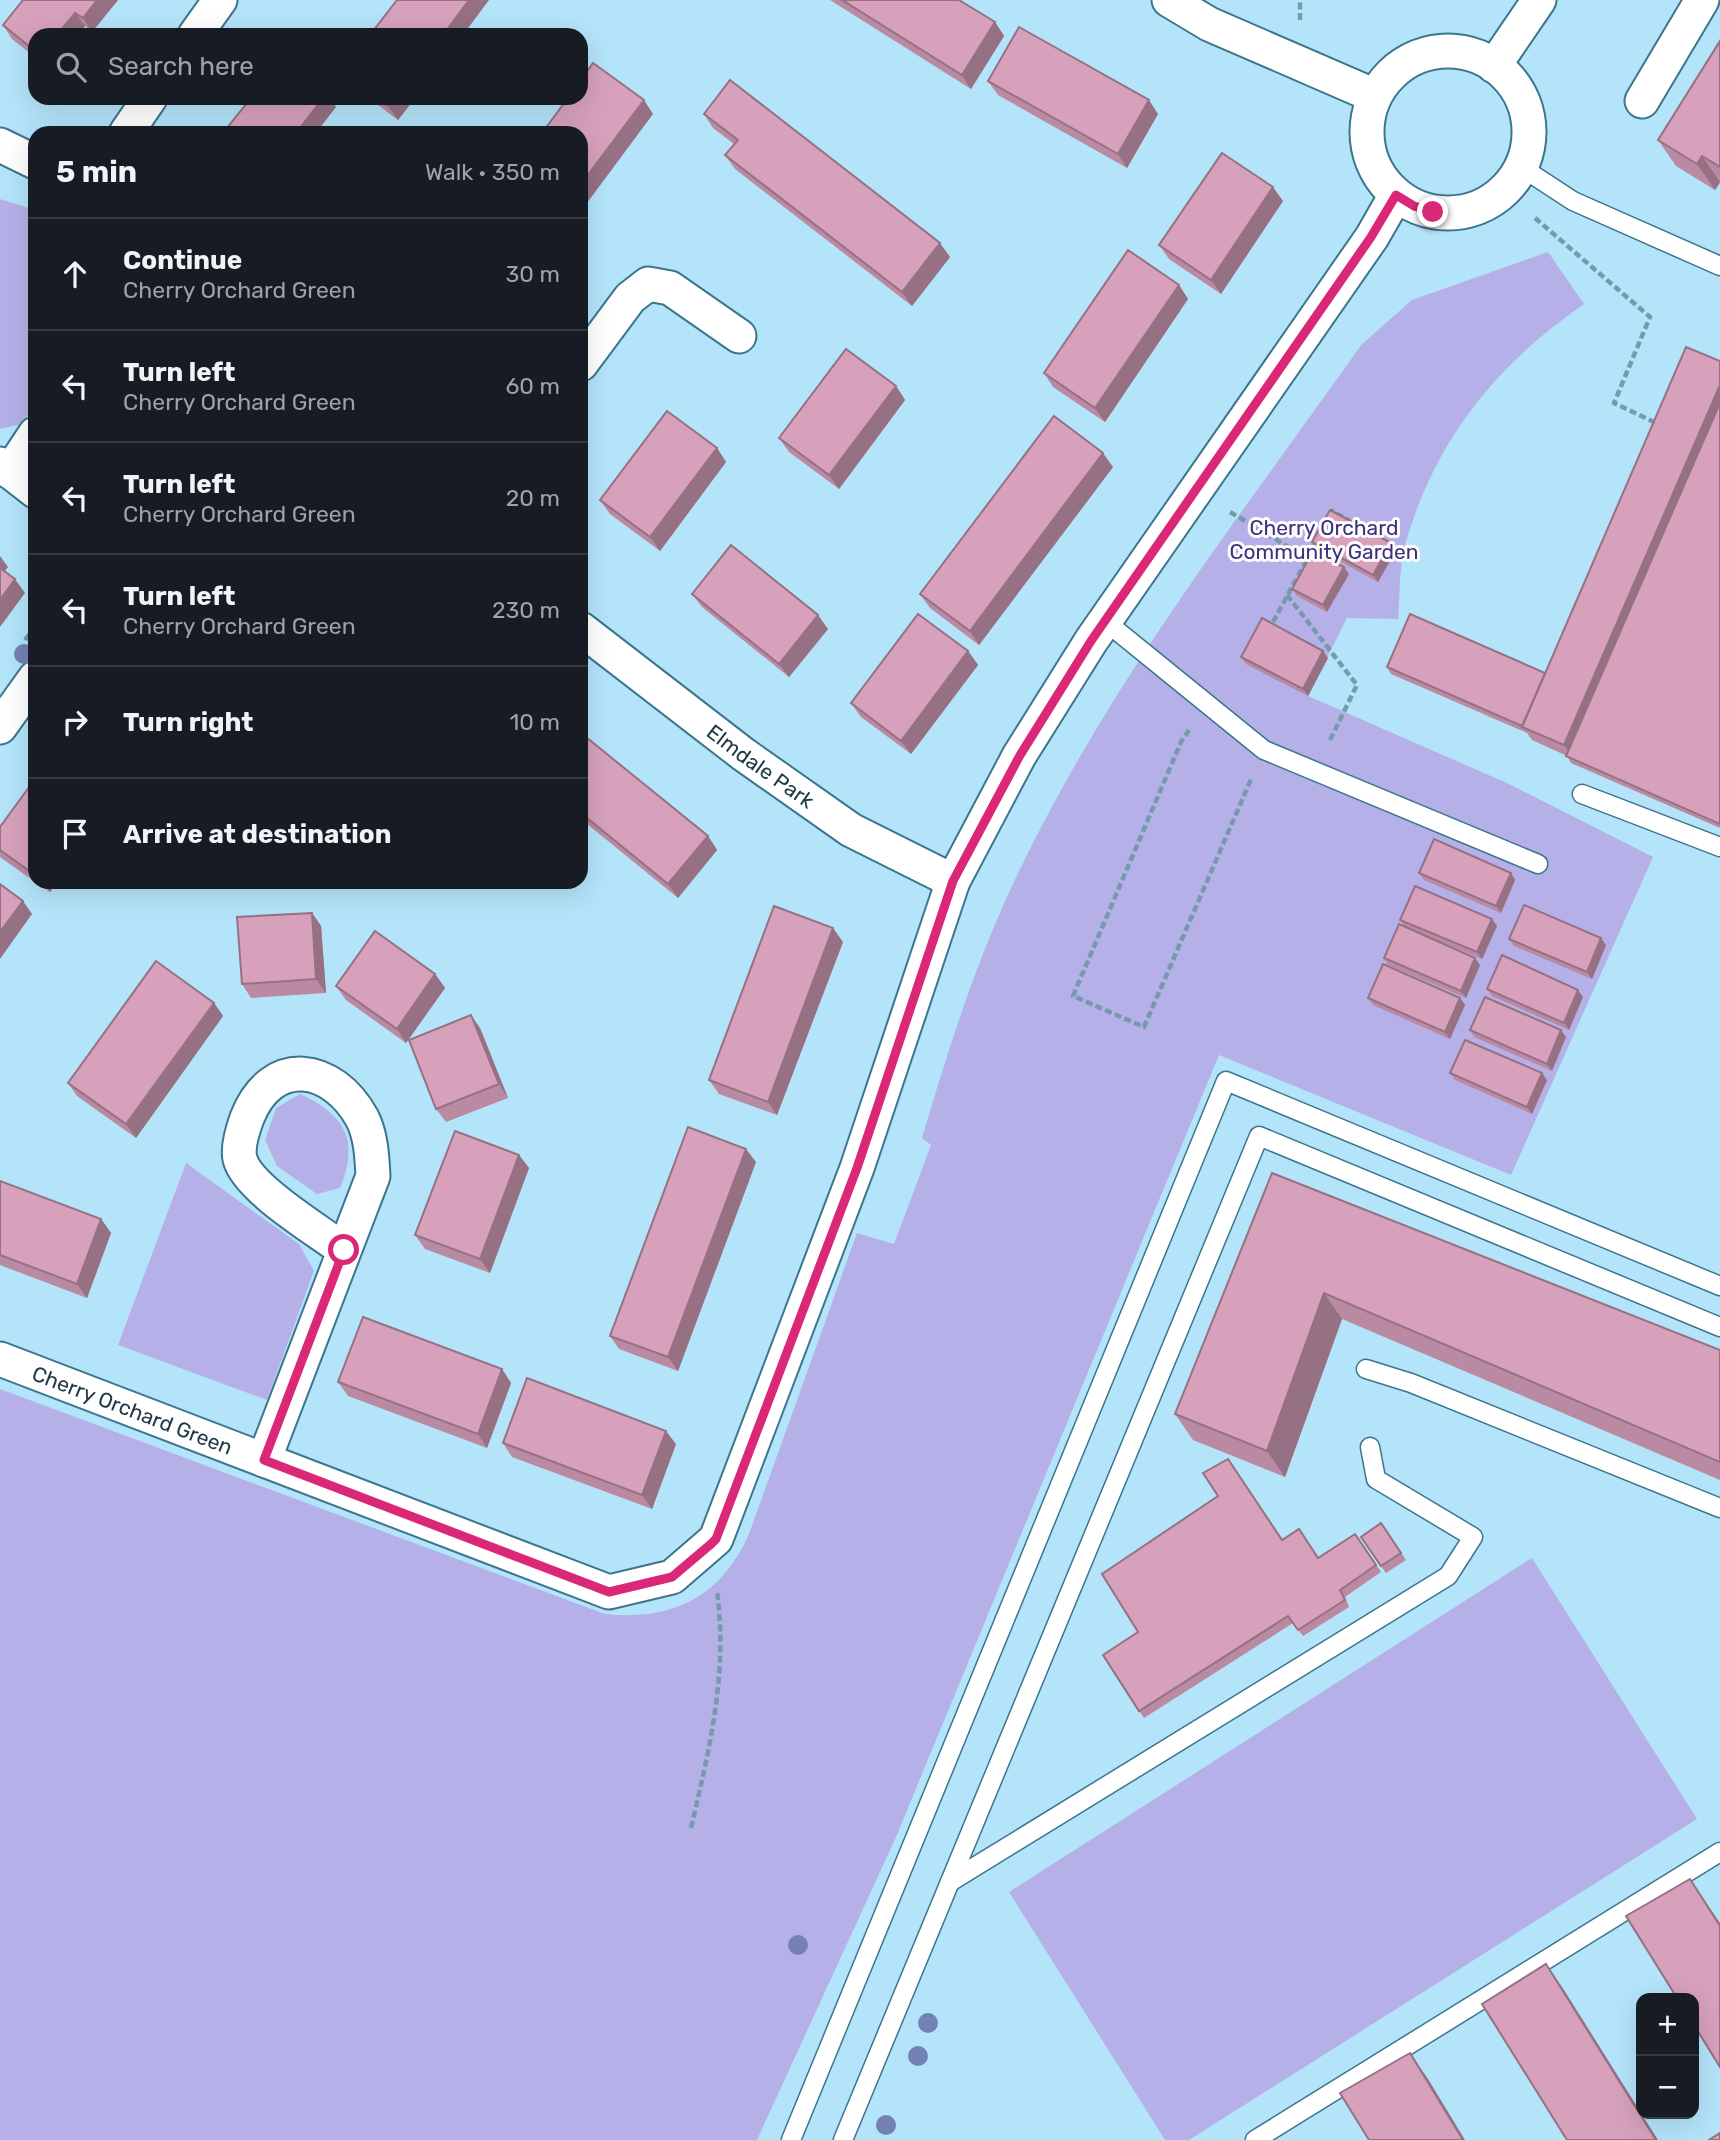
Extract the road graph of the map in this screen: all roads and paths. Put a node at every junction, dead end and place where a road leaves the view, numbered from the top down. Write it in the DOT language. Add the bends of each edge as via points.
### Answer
graph roads {
  1 [pos="220,0"];
  2 [pos="1169,0"];
  3 [pos="1539,0"];
  4 [pos="1702,0"];
  5 [pos="200,28"];
  6 [pos="1494,66"];
  7 [pos="1375,96"];
  8 [pos="1642,101"];
  9 [pos="145,105"];
  10 [pos="130,126"];
  11 [pos="0,145"];
  12 [pos="28,159"];
  13 [pos="1513,178"];
  14 [pos="1396,195"];
  15 [pos="1720,266"];
  16 [pos="739,336"];
  17 [pos="588,355"];
  18 [pos="1667,428"];
  19 [pos="28,448"];
  20 [pos="15,475"];
  21 [pos="1198,486"];
  22 [pos="1326,523"];
  23 [pos="1353,523"];
  24 [pos="1320,535"];
  25 [pos="1307,558"];
  26 [pos="1287,595"];
  27 [pos="1105,621"];
  28 [pos="1273,622"];
  29 [pos="588,634"];
  30 [pos="28,688"];
  31 [pos="1208,705"];
  32 [pos="0,727"];
  33 [pos="1264,750"];
  34 [pos="1314,771"];
  35 [pos="1582,794"];
  36 [pos="1720,846"];
  37 [pos="1538,864"];
  38 [pos="953,881"];
  39 [pos="344,1250"];
  40 [pos="1720,1286"];
  41 [pos="1720,1326"];
  42 [pos="0,1359"];
  43 [pos="1366,1369"];
  44 [pos="1370,1447"];
  45 [pos="264,1460"];
  46 [pos="1720,1508"];
  47 [pos="711,1544"];
  48 [pos="691,1828"];
  49 [pos="1720,1852"];
  50 [pos="950,1882"];
  51 [pos="791,2140"];
  52 [pos="843,2140"];
  53 [pos="1255,2140"];
  1 -- 5 [label="street"];
  2 -- 7 [label="street" via="1209,24"];
  3 -- 6 [label="street"];
  4 -- 8 [label="street"];
  6 -- 7 [label="street" via="1461,52 1438,52 1399,67"];
  6 -- 13 [label="street" via="1512,84 1524,106 1528,139"];
  7 -- 14 [label="street" via="1367,123 1368,151 1380,177"];
  9 -- 10 [label="street"];
  11 -- 12 [label="street"];
  13 -- 14 [label="street" via="1479,207 1449,213 1414,206"];
  13 -- 15 [label="lane"];
  13 -- 18 [label="path" via="1650,317 1614,403"];
  14 -- 21 [label="street, Cherry Orchard Green"];
  16 -- 17 [label="street" via="670,288 648,284 630,298"];
  19 -- 20 [label="street"];
  21 -- 25 [label="path" via="1238,518"];
  21 -- 27 [label="street, Cherry Orchard Green"];
  22 -- 23 [label="path" via="1332,511"];
  24 -- 25 [label="path"];
  25 -- 26 [label="path"];
  26 -- 28 [label="path"];
  26 -- 34 [label="path" via="1357,685"];
  27 -- 31 [label="lane"];
  27 -- 38 [label="street, Cherry Orchard Green" via="1019,757"];
  29 -- 38 [label="street, Elmdale Park" via="851,830"];
  30 -- 32 [label="street"];
  31 -- 33 [label="lane"];
  31 -- 33 [label="path" via="1181,742 1073,996 1144,1027"];
  33 -- 34 [label="lane"];
  34 -- 37 [label="lane"];
  35 -- 36 [label="lane"];
  38 -- 47 [label="street, Cherry Orchard Green" via="857,1168"];
  39 -- 39 [label="street" via="373,1176 363,1119 332,1083 309,1073 291,1074 271,1082 253,1102 242,1132 240,1159 255,1182"];
  39 -- 45 [label="street"];
  40 -- 51 [label="lane" via="1226,1081"];
  41 -- 50 [label="lane" via="1259,1136"];
  42 -- 45 [label="street, Cherry Orchard Green"];
  43 -- 46 [label="lane"];
  44 -- 50 [label="lane" via="1376,1479 1473,1537 1448,1576"];
  45 -- 47 [label="street, Cherry Orchard Green" via="609,1592 672,1577"];
  47 -- 48 [label="path" via="722,1625 716,1719"];
  49 -- 53 [label="lane"];
  50 -- 52 [label="lane"];
}
